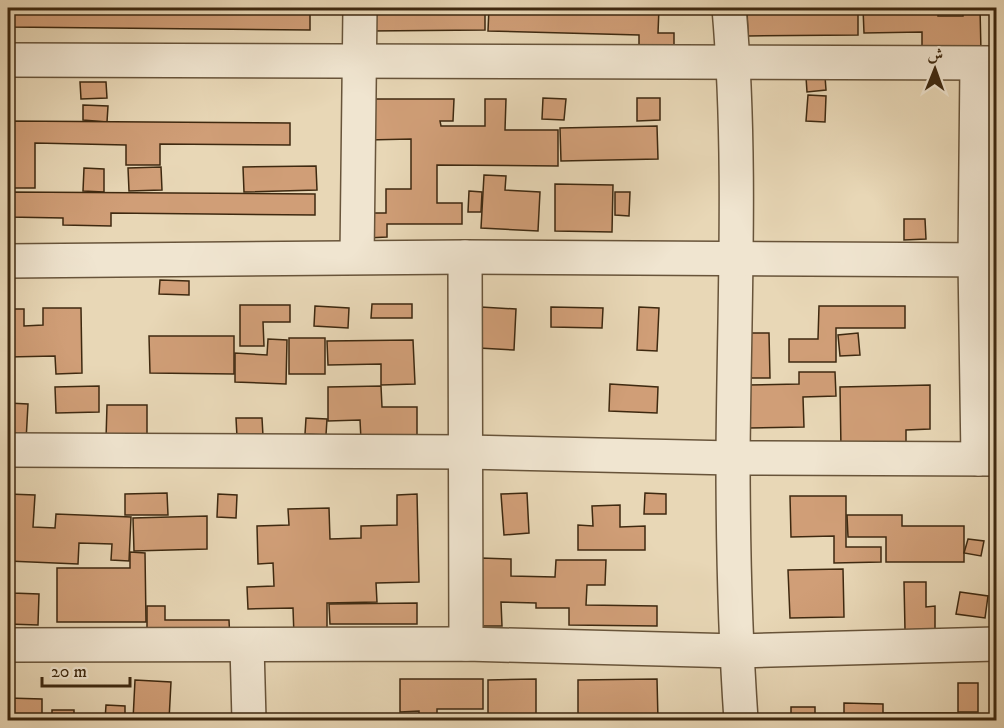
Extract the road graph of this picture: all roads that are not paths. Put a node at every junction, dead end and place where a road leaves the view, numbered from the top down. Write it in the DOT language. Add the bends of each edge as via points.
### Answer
graph roads {
  1 [pos="360,8"];
  2 [pos="729,8"];
  3 [pos="8,60"];
  4 [pos="359,61"];
  5 [pos="734,61"];
  6 [pos="987,64"];
  7 [pos="357,257"];
  8 [pos="465,257"];
  9 [pos="737,259"];
  10 [pos="986,260"];
  11 [pos="8,261"];
  12 [pos="8,450"];
  13 [pos="467,452"];
  14 [pos="733,459"];
  15 [pos="987,459"];
  16 [pos="466,644"];
  17 [pos="996,644"];
  18 [pos="8,645"];
  19 [pos="247,646"];
  20 [pos="738,651"];
  21 [pos="249,720"];
  22 [pos="741,720"];
  1 -- 4 [label="street"];
  2 -- 5 [label="street"];
  3 -- 4 [label="street"];
  4 -- 5 [label="street"];
  4 -- 7 [label="street"];
  5 -- 6 [label="street"];
  5 -- 9 [label="street"];
  6 -- 10 [label="street"];
  7 -- 8 [label="street"];
  7 -- 11 [label="street"];
  8 -- 9 [label="street"];
  8 -- 13 [label="street"];
  9 -- 10 [label="street"];
  9 -- 14 [label="street"];
  10 -- 15 [label="street"];
  12 -- 13 [label="street"];
  13 -- 14 [label="street"];
  13 -- 16 [label="street"];
  14 -- 15 [label="street"];
  14 -- 20 [label="street"];
  16 -- 19 [label="street"];
  16 -- 20 [label="street"];
  17 -- 20 [label="street"];
  18 -- 19 [label="street"];
  19 -- 21 [label="street"];
  20 -- 22 [label="street"];
}
